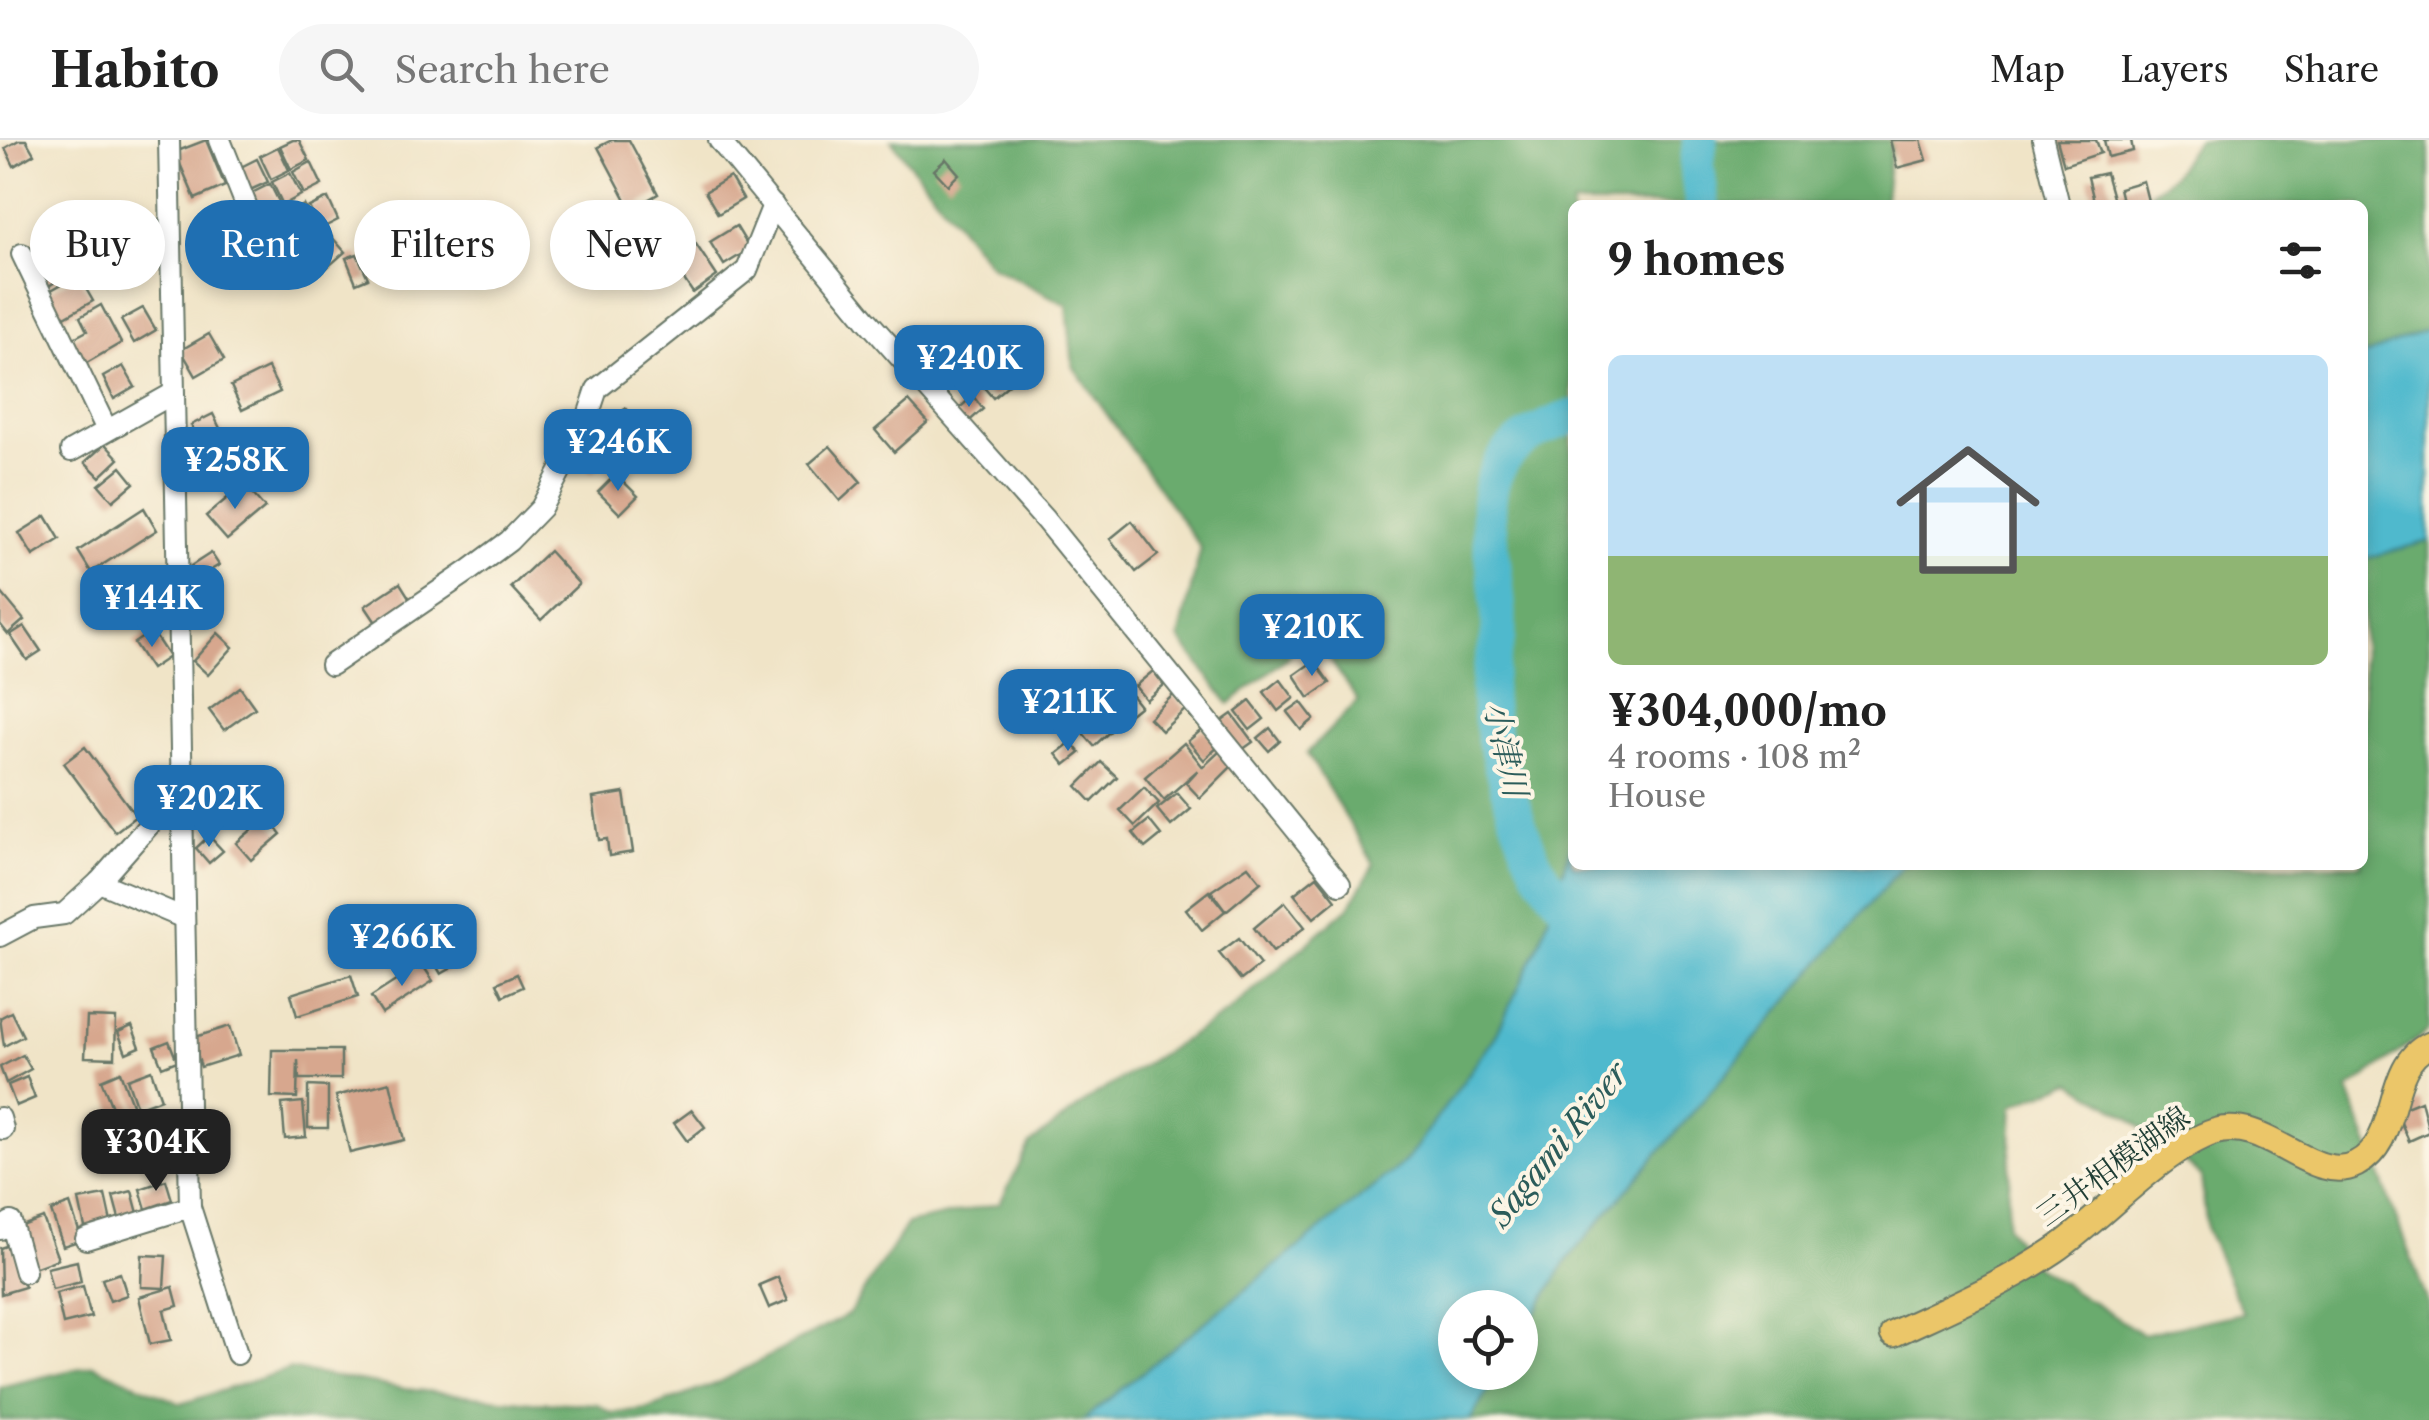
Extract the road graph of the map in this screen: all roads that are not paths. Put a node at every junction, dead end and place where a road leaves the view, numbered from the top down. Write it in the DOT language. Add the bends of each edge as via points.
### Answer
graph roads {
  1 [pos="169,140"];
  2 [pos="220,140"];
  3 [pos="719,140"];
  4 [pos="2043,140"];
  5 [pos="244,200"];
  6 [pos="2058,200"];
  7 [pos="773,206"];
  8 [pos="22,254"];
  9 [pos="172,394"];
  10 [pos="106,428"];
  11 [pos="71,451"];
  12 [pos="331,664"];
  13 [pos="180,790"];
  14 [pos="99,882"];
  15 [pos="1340,884"];
  16 [pos="184,918"];
  17 [pos="0,936"];
  18 [pos="2429,1045"];
  19 [pos="190,1207"];
  20 [pos="0,1229"];
  21 [pos="86,1239"];
  22 [pos="25,1272"];
  23 [pos="1893,1334"];
  24 [pos="238,1354"];
  1 -- 9 [label="street"];
  2 -- 5 [label="street"];
  3 -- 7 [label="street"];
  4 -- 6 [label="street"];
  7 -- 12 [label="street" via="747,270 598,389 542,508 496,551"];
  7 -- 15 [label="street" via="1045,520"];
  8 -- 10 [label="street"];
  9 -- 10 [label="street"];
  9 -- 13 [label="street"];
  10 -- 11 [label="street"];
  13 -- 14 [label="street"];
  13 -- 16 [label="street"];
  14 -- 16 [label="street"];
  14 -- 17 [label="street" via="64,914 34,918"];
  16 -- 19 [label="street"];
  18 -- 23 [label="main road, 三井相模湖線" via="2408,1064 2382,1140 2352,1166 2333,1169 2253,1132 2216,1131 2178,1152 2056,1249"];
  19 -- 21 [label="street"];
  19 -- 24 [label="street"];
  20 -- 22 [label="street" via="11,1222"];
}
